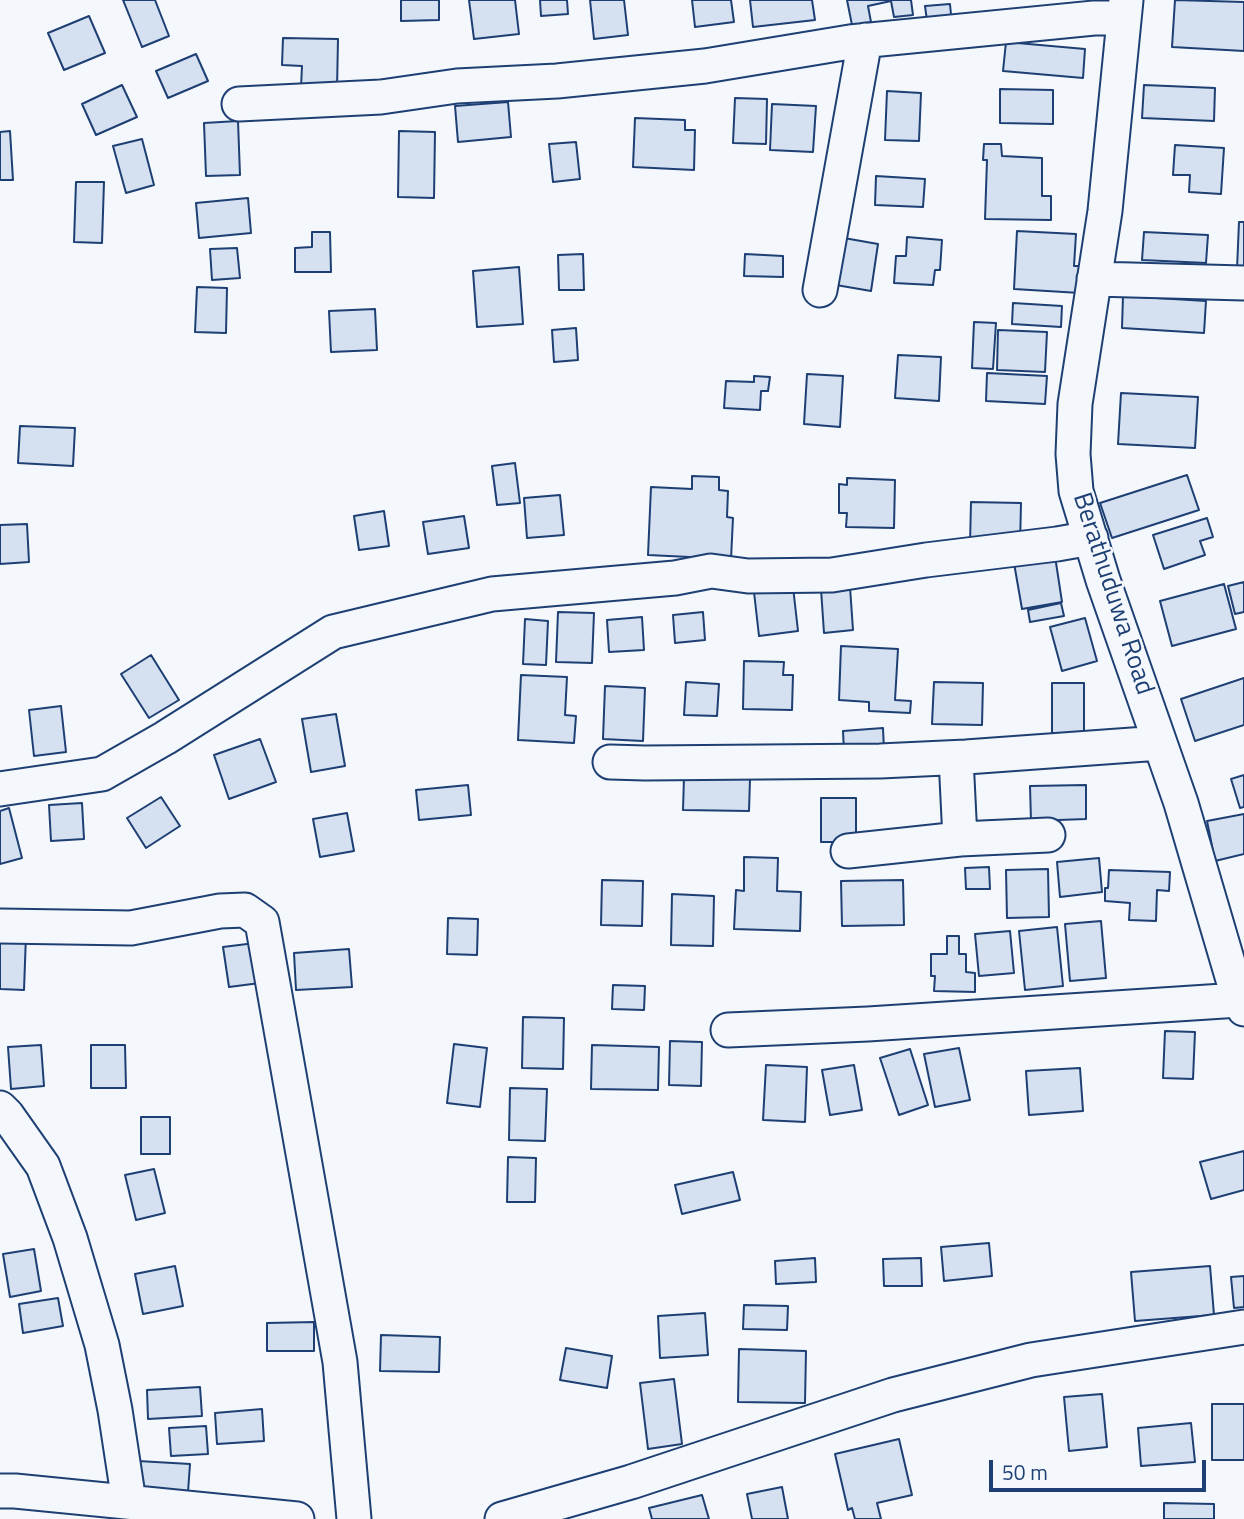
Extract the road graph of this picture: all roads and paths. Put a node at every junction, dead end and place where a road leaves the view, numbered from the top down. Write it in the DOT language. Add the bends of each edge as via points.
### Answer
graph roads {
  1 [pos="1125,9"];
  2 [pos="865,40"];
  3 [pos="239,104"];
  4 [pos="1094,279"];
  5 [pos="1244,283"];
  6 [pos="820,290"];
  7 [pos="1091,538"];
  8 [pos="1160,743"];
  9 [pos="956,758"];
  10 [pos="610,762"];
  11 [pos="0,789"];
  12 [pos="1048,835"];
  13 [pos="960,839"];
  14 [pos="848,851"];
  15 [pos="0,926"];
  16 [pos="1242,1004"];
  17 [pos="728,1030"];
  18 [pos="0,1108"];
  19 [pos="1244,1327"];
  20 [pos="0,1491"];
  21 [pos="129,1502"];
  22 [pos="297,1519"];
  23 [pos="354,1519"];
  24 [pos="502,1519"];
  1 -- 2 [label="street" via="1094,18"];
  1 -- 4 [label="street, Berathuduwa Road"];
  2 -- 3 [label="street" via="705,66 457,86 380,97"];
  2 -- 6 [label="street"];
  4 -- 5 [label="street"];
  4 -- 7 [label="street, Berathuduwa Road" via="1074,404 1073,454 1076,491"];
  7 -- 8 [label="street, Berathuduwa Road"];
  7 -- 11 [label="street" via="832,575 748,576 712,571 492,594 333,632 102,774"];
  8 -- 9 [label="street"];
  8 -- 16 [label="street, Berathuduwa Road"];
  9 -- 10 [label="street"];
  9 -- 13 [label="street"];
  12 -- 13 [label="street"];
  13 -- 14 [label="street"];
  15 -- 23 [label="street" via="131,929 245,910 262,922 340,1362"];
  16 -- 17 [label="street"];
  18 -- 21 [label="street" via="43,1166 70,1238 102,1345"];
  19 -- 24 [label="street" via="1031,1360 892,1395 631,1482"];
  20 -- 21 [label="street"];
  21 -- 22 [label="street"];
}
